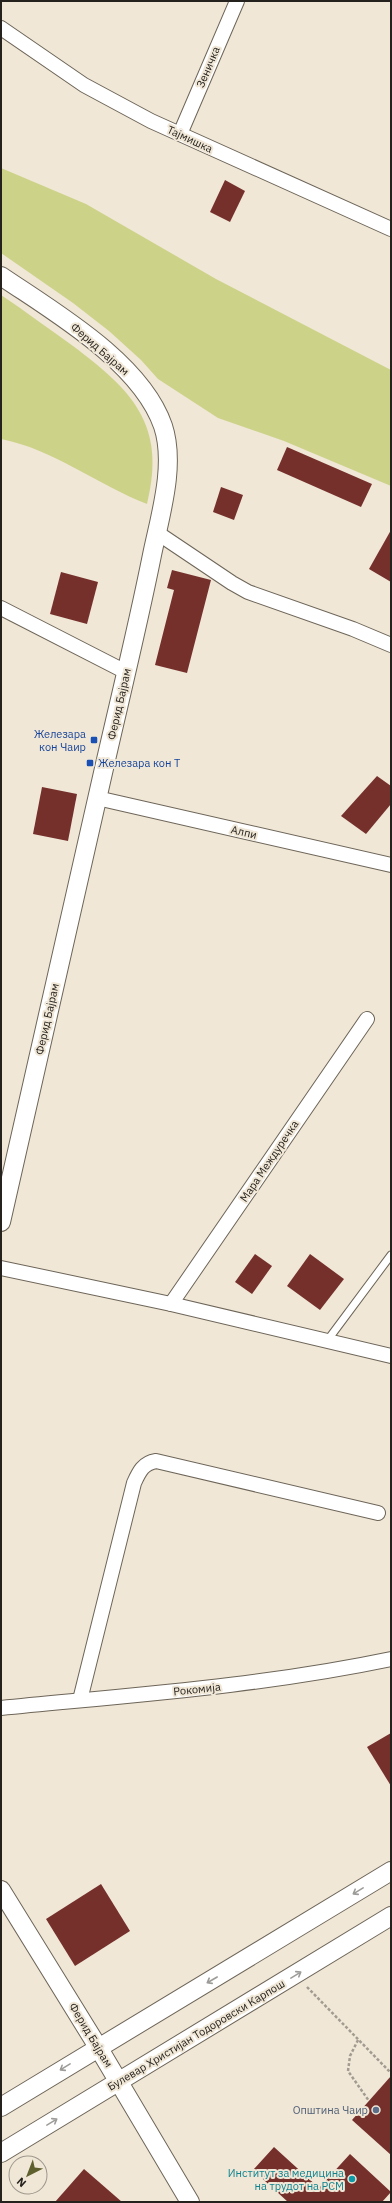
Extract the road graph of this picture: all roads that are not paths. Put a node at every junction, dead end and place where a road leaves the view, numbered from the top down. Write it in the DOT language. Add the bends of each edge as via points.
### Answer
graph roads {
  1 [pos="237,1"];
  2 [pos="1,28"];
  3 [pos="180,134"];
  4 [pos="391,229"];
  5 [pos="1,276"];
  6 [pos="156,532"];
  7 [pos="1,608"];
  8 [pos="391,645"];
  9 [pos="126,672"];
  10 [pos="97,798"];
  11 [pos="391,865"];
  12 [pos="367,1019"];
  13 [pos="1,1222"];
  14 [pos="391,1255"];
  15 [pos="1,1268"];
  16 [pos="171,1304"];
  17 [pos="327,1341"];
  18 [pos="391,1356"];
  19 [pos="378,1513"];
  20 [pos="391,1659"];
  21 [pos="80,1700"];
  22 [pos="1,1708"];
  23 [pos="391,1871"];
  24 [pos="1,1890"];
  25 [pos="391,1916"];
  26 [pos="98,2046"];
  27 [pos="119,2081"];
  28 [pos="1,2107"];
  29 [pos="1,2153"];
  30 [pos="190,2202"];
  1 -- 3 [label="street, Зеничка"];
  2 -- 3 [label="street, Тајмишка" via="84,85"];
  3 -- 4 [label="street, Тајмишка"];
  5 -- 6 [label="street, Ферид Бајрам" via="74,325 108,353 131,375 156,409 164,428 167,464 165,495"];
  6 -- 8 [label="street" via="248,592"];
  6 -- 9 [label="street, Ферид Бајрам"];
  7 -- 9 [label="street"];
  9 -- 10 [label="street, Ферид Бајрам"];
  10 -- 11 [label="street, Алпи"];
  10 -- 13 [label="street, Ферид Бајрам"];
  12 -- 16 [label="street, Мара Междуречка"];
  14 -- 17 [label="lane"];
  15 -- 16 [label="street"];
  16 -- 17 [label="street"];
  17 -- 18 [label="street"];
  19 -- 21 [label="street" via="156,1461 149,1462 134,1483"];
  20 -- 21 [label="street, Рокомија" via="322,1673 243,1684"];
  21 -- 22 [label="street, Рокомија"];
  23 -- 26 [label="street, one-way" via="246,1960"];
  24 -- 26 [label="street, Ферид Бајрам"];
  27 -- 25 [label="street, Булевар Христијан Тодоровски Карпош, one-way"];
  26 -- 27 [label="street, Ферид Бајрам"];
  26 -- 28 [label="street, one-way"];
  29 -- 27 [label="street, Булевар Христијан Тодоровски Карпош, one-way"];
  27 -- 30 [label="street, Ферид Бајрам"];
}
